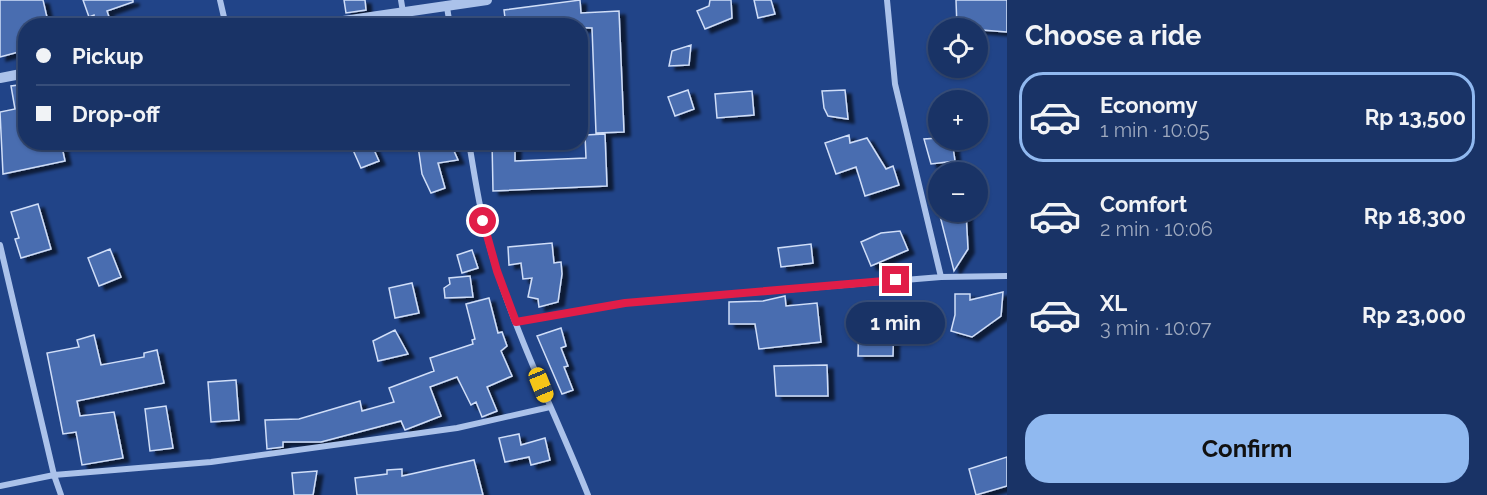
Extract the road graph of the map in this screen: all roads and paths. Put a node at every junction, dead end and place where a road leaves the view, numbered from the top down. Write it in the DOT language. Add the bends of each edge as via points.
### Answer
graph roads {
  1 [pos="220,0"];
  2 [pos="402,0"];
  3 [pos="488,0"];
  4 [pos="887,0"];
  5 [pos="447,7"];
  6 [pos="404,12"];
  7 [pos="224,18"];
  8 [pos="363,18"];
  9 [pos="449,18"];
  10 [pos="18,75"];
  11 [pos="0,78"];
  12 [pos="470,150"];
  13 [pos="0,245"];
  14 [pos="1007,276"];
  15 [pos="941,277"];
  16 [pos="516,322"];
  17 [pos="550,407"];
  18 [pos="54,475"];
  19 [pos="0,486"];
  20 [pos="61,495"];
  21 [pos="588,495"];
  1 -- 7 [label="street"];
  2 -- 6 [label="street"];
  3 -- 5 [label="street"];
  4 -- 15 [label="street" via="895,84"];
  5 -- 6 [label="street"];
  5 -- 9 [label="street"];
  6 -- 8 [label="street"];
  10 -- 11 [label="street"];
  12 -- 16 [label="street" via="491,252"];
  13 -- 18 [label="street"];
  14 -- 15 [label="street"];
  15 -- 16 [label="street" via="625,303"];
  16 -- 17 [label="street"];
  17 -- 18 [label="street" via="434,431 211,462"];
  17 -- 21 [label="street"];
  18 -- 19 [label="street"];
  18 -- 20 [label="street"];
}
